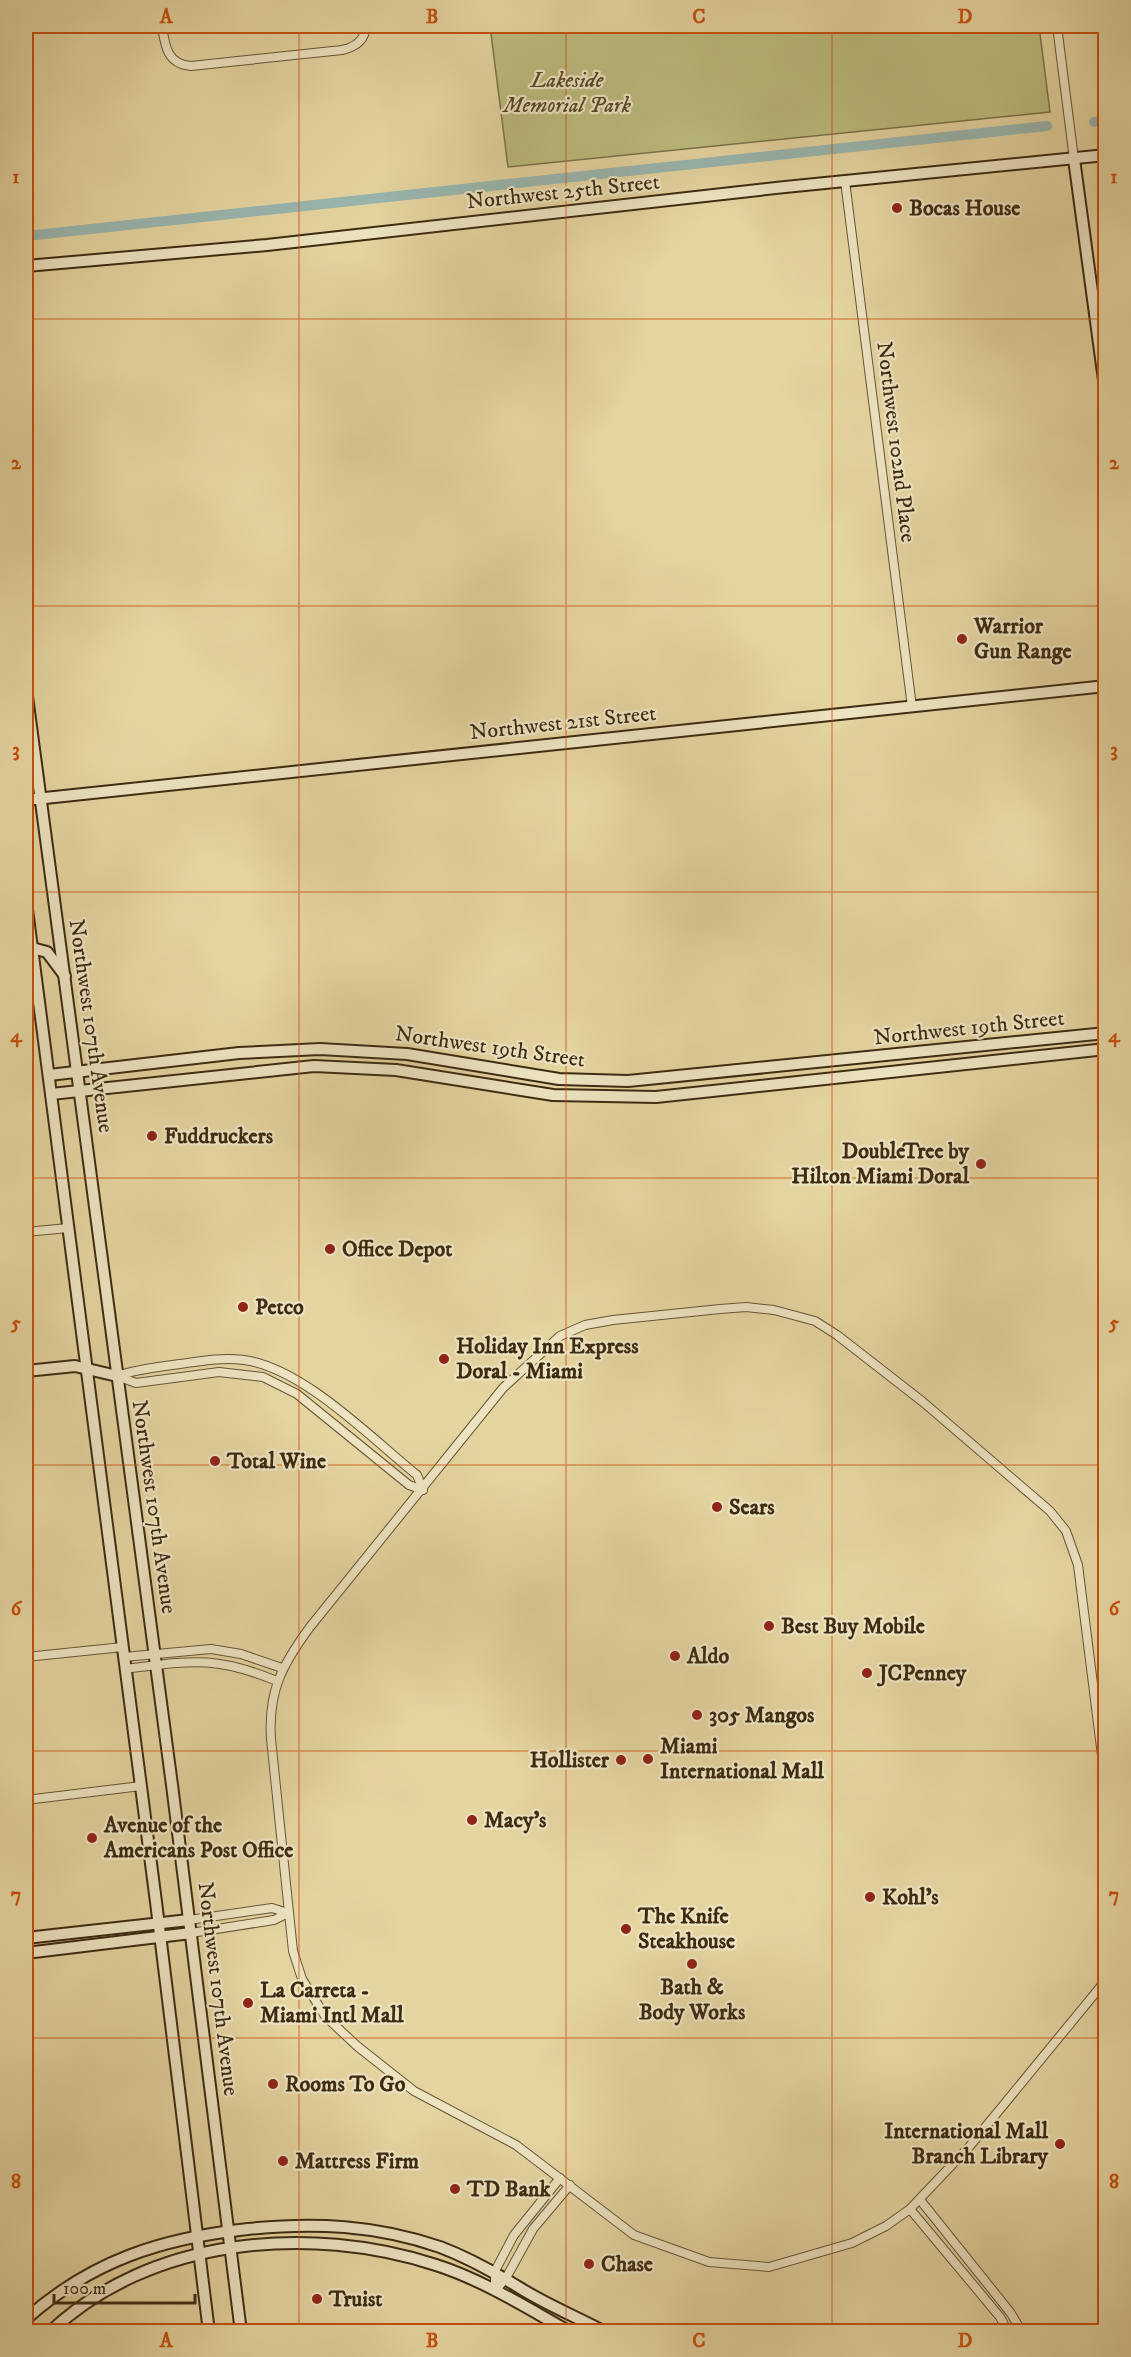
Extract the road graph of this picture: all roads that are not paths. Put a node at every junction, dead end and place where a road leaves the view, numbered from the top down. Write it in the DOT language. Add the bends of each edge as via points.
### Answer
graph roads {
  1 [pos="162,26"];
  2 [pos="366,26"];
  3 [pos="1057,26"];
  4 [pos="1106,155"];
  5 [pos="1074,159"];
  6 [pos="844,181"];
  7 [pos="26,266"];
  8 [pos="1106,395"];
  9 [pos="1106,686"];
  10 [pos="26,689"];
  11 [pos="912,707"];
  12 [pos="41,799"];
  13 [pos="26,801"];
  14 [pos="26,902"];
  15 [pos="32,948"];
  16 [pos="65,976"];
  17 [pos="1106,1033"];
  18 [pos="1106,1050"];
  19 [pos="78,1071"];
  20 [pos="48,1075"];
  21 [pos="80,1090"];
  22 [pos="51,1094"];
  23 [pos="68,1228"];
  24 [pos="26,1232"];
  25 [pos="86,1368"];
  26 [pos="26,1371"];
  27 [pos="117,1376"];
  28 [pos="423,1490"];
  29 [pos="26,1658"];
  30 [pos="124,1658"];
  31 [pos="155,1660"];
  32 [pos="282,1668"];
  33 [pos="277,1681"];
  34 [pos="141,1786"];
  35 [pos="1106,1787"];
  36 [pos="26,1800"];
  37 [pos="288,1913"];
  38 [pos="189,1920"];
  39 [pos="159,1923"];
  40 [pos="190,1933"];
  41 [pos="26,1938"];
  42 [pos="161,1938"];
  43 [pos="26,1953"];
  44 [pos="1106,1980"];
  45 [pos="560,2178"];
  46 [pos="570,2185"];
  47 [pos="921,2201"];
  48 [pos="910,2209"];
  49 [pos="230,2231"];
  50 [pos="196,2235"];
  51 [pos="232,2249"];
  52 [pos="199,2254"];
  53 [pos="495,2271"];
  54 [pos="506,2278"];
  55 [pos="495,2291"];
  56 [pos="26,2319"];
  57 [pos="50,2331"];
  58 [pos="209,2331"];
  59 [pos="241,2331"];
  60 [pos="570,2331"];
  61 [pos="605,2331"];
  62 [pos="1008,2331"];
  63 [pos="1022,2331"];
  1 -- 2 [label="street" via="167,51 176,62 191,66 342,50 359,43"];
  3 -- 5 [label="street"];
  4 -- 5 [label="main road, Northwest 25th Street"];
  5 -- 6 [label="main road, Northwest 25th Street"];
  5 -- 8 [label="main road"];
  6 -- 7 [label="main road, Northwest 25th Street" via="267,245"];
  6 -- 11 [label="street, Northwest 102nd Place"];
  9 -- 11 [label="main road, Northwest 21st Street"];
  10 -- 12 [label="main road, Northwest 107th Avenue"];
  11 -- 12 [label="main road, Northwest 21st Street"];
  12 -- 13 [label="main road, Northwest 21st Street"];
  12 -- 16 [label="main road, Northwest 107th Avenue"];
  14 -- 15 [label="main road"];
  15 -- 16 [label="main road" via="46,952"];
  15 -- 20 [label="main road"];
  16 -- 19 [label="main road, Northwest 107th Avenue"];
  17 -- 19 [label="main road, Northwest 19th Street" via="628,1081 559,1079 407,1054 320,1049 239,1053"];
  18 -- 21 [label="main road, Northwest 19th Street" via="645,1097 553,1095 396,1070 314,1066"];
  19 -- 20 [label="main road, Northwest 19th Street"];
  19 -- 21 [label="main road, Northwest 107th Avenue"];
  20 -- 22 [label="main road"];
  21 -- 22 [label="main road, Northwest 19th Street"];
  21 -- 27 [label="main road, Northwest 107th Avenue"];
  22 -- 23 [label="main road"];
  23 -- 24 [label="street"];
  23 -- 25 [label="main road"];
  25 -- 26 [label="main road"];
  25 -- 27 [label="main road"];
  25 -- 30 [label="main road"];
  27 -- 28 [label="street" via="136,1383 219,1372 263,1377 297,1394 409,1485"];
  27 -- 28 [label="street" via="222,1359 276,1368 295,1377 417,1475"];
  27 -- 31 [label="main road, Northwest 107th Avenue"];
  28 -- 32 [label="street" via="310,1627"];
  28 -- 35 [label="street" via="503,1388 560,1336 585,1325 746,1307 774,1310 815,1322 902,1384 997,1463 1050,1511 1066,1531 1078,1565"];
  29 -- 30 [label="street"];
  30 -- 31 [label="street"];
  30 -- 34 [label="main road"];
  31 -- 32 [label="street" via="199,1649 226,1650"];
  31 -- 33 [label="street" via="215,1661"];
  31 -- 38 [label="main road, Northwest 107th Avenue"];
  32 -- 33 [label="street"];
  33 -- 37 [label="street" via="270,1726"];
  34 -- 36 [label="street"];
  34 -- 39 [label="main road"];
  37 -- 38 [label="street" via="272,1908"];
  37 -- 40 [label="street" via="274,1920"];
  37 -- 45 [label="street" via="291,1944 300,1974 329,2021 414,2091 516,2145"];
  38 -- 39 [label="main road"];
  38 -- 40 [label="main road, Northwest 107th Avenue"];
  39 -- 41 [label="main road"];
  39 -- 42 [label="main road"];
  40 -- 42 [label="main road"];
  40 -- 49 [label="main road, Northwest 107th Avenue"];
  42 -- 43 [label="main road"];
  42 -- 50 [label="main road"];
  44 -- 47 [label="street"];
  45 -- 46 [label="street"];
  45 -- 53 [label="street" via="522,2224"];
  46 -- 48 [label="street" via="634,2235 709,2262 769,2268 852,2243"];
  46 -- 54 [label="street" via="533,2229"];
  47 -- 48 [label="street"];
  47 -- 63 [label="street"];
  48 -- 62 [label="street"];
  49 -- 50 [label="main road"];
  49 -- 51 [label="main road, Northwest 107th Avenue"];
  49 -- 53 [label="main road" via="306,2224 352,2226 422,2241"];
  50 -- 52 [label="main road"];
  50 -- 56 [label="main road" via="140,2250 110,2264 53,2297"];
  51 -- 52 [label="main road"];
  51 -- 55 [label="main road" via="295,2243 357,2246 438,2265"];
  51 -- 59 [label="main road, Northwest 107th Avenue"];
  52 -- 57 [label="main road" via="169,2262 117,2285"];
  52 -- 58 [label="main road"];
  53 -- 54 [label="main road"];
  53 -- 55 [label="street"];
  54 -- 55 [label="street"];
  54 -- 61 [label="main road"];
  55 -- 60 [label="main road"];
}
